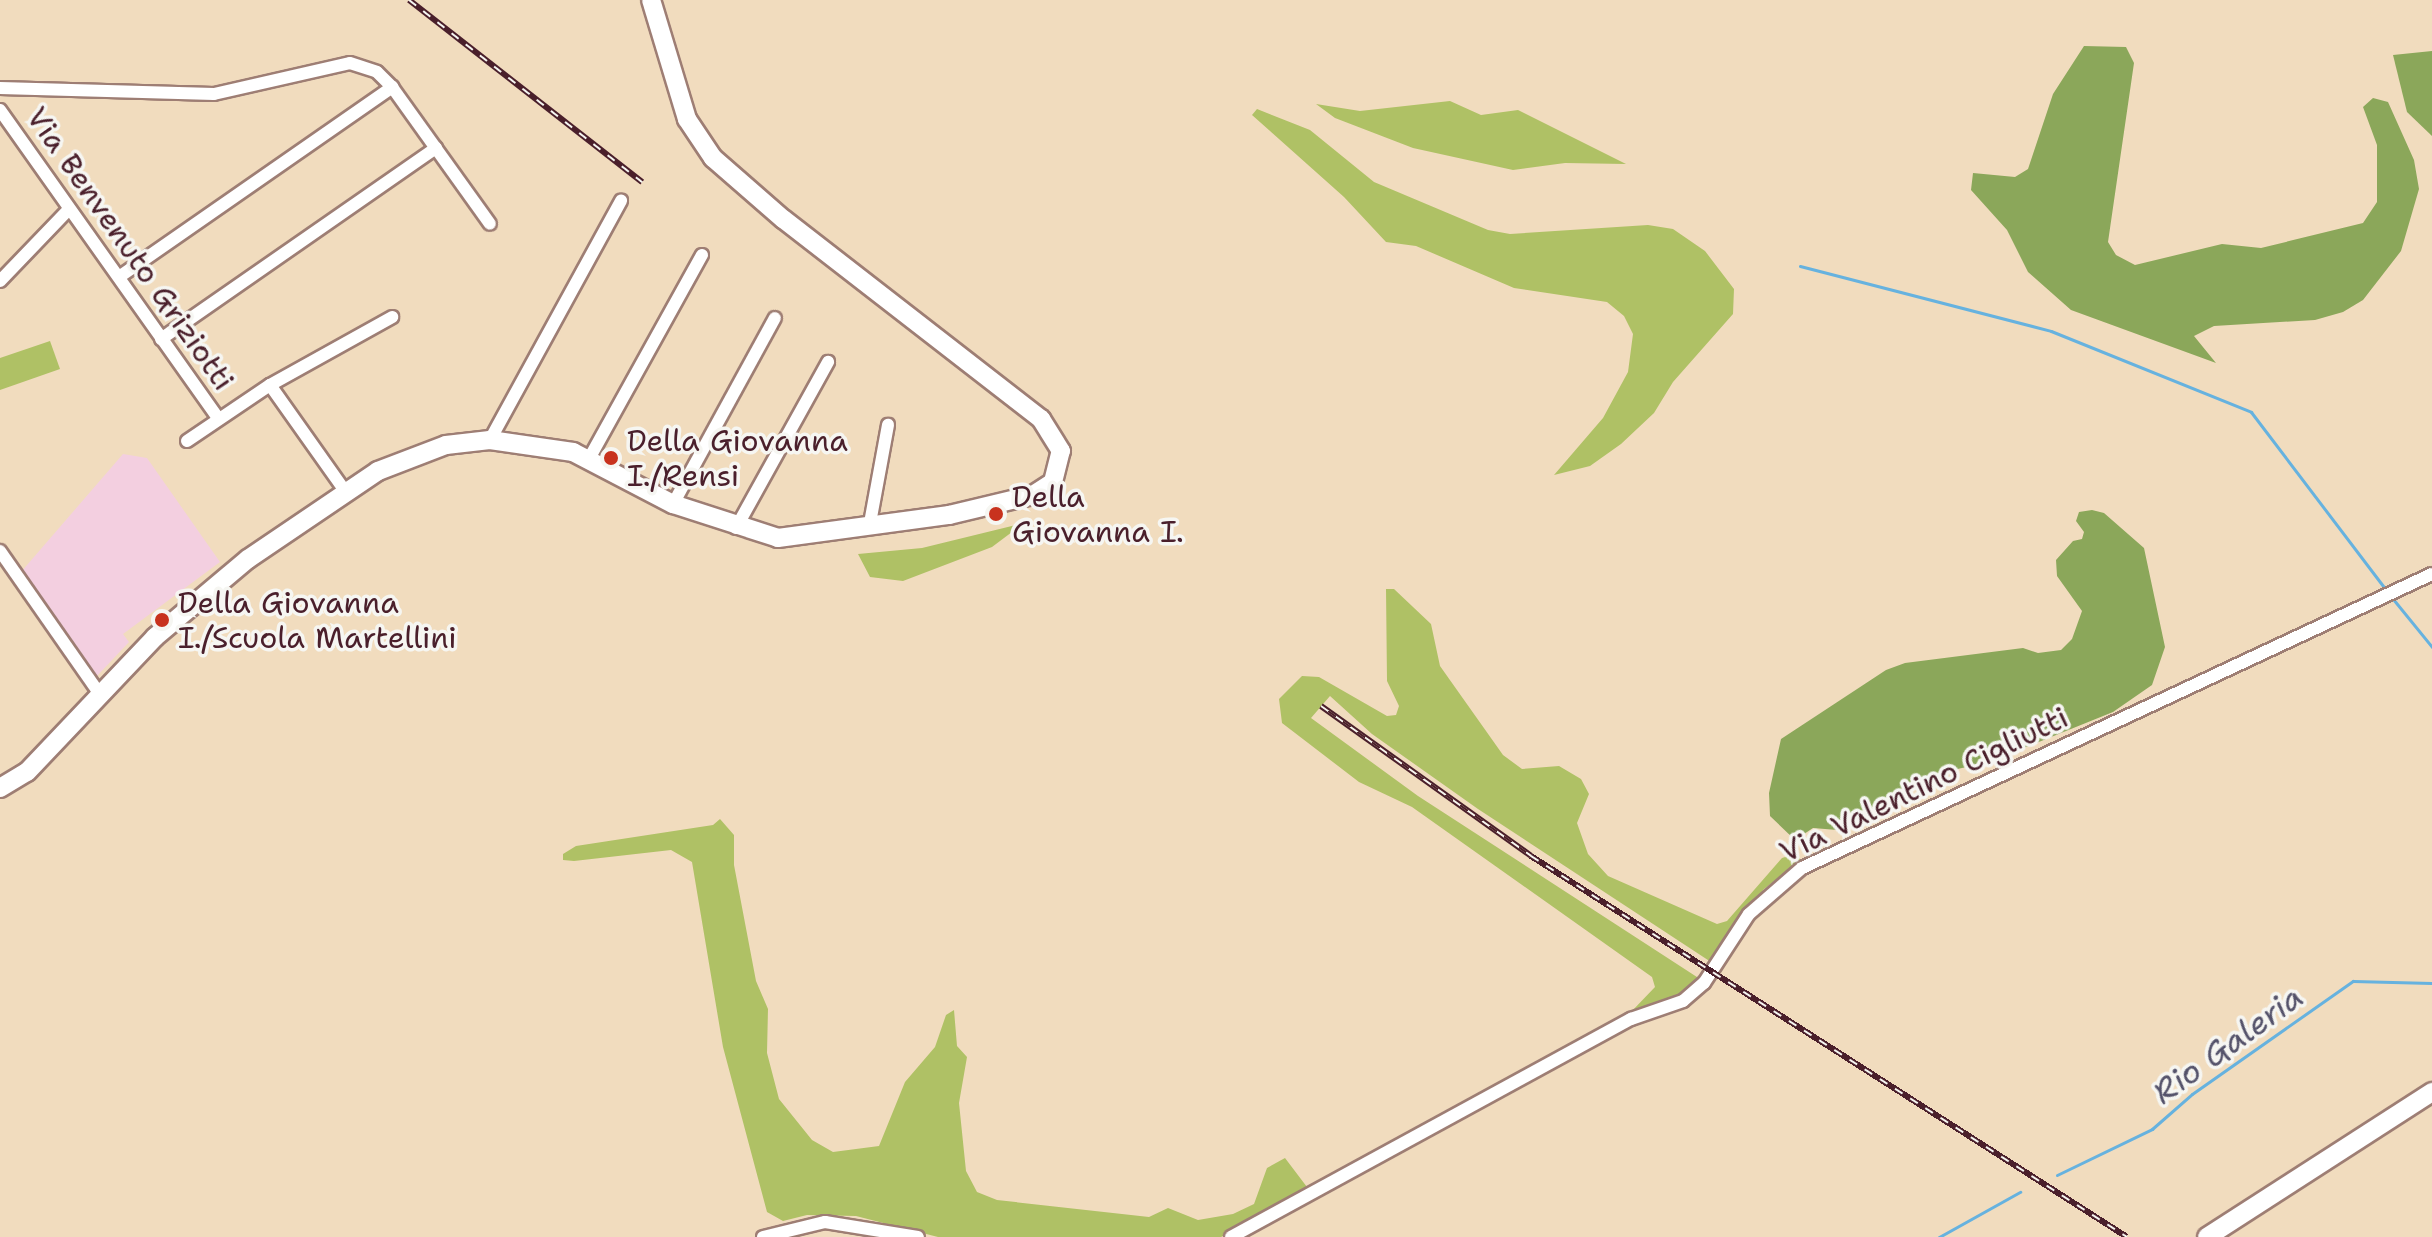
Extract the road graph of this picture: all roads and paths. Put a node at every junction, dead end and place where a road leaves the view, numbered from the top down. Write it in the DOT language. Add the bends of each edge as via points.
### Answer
graph roads {
  1 [pos="651,0"];
  2 [pos="392,87"];
  3 [pos="0,88"];
  4 [pos="0,110"];
  5 [pos="436,148"];
  6 [pos="621,201"];
  7 [pos="69,209"];
  8 [pos="490,224"];
  9 [pos="702,255"];
  10 [pos="119,277"];
  11 [pos="0,281"];
  12 [pos="392,317"];
  13 [pos="775,318"];
  14 [pos="161,339"];
  15 [pos="828,362"];
  16 [pos="270,385"];
  17 [pos="218,418"];
  18 [pos="888,425"];
  19 [pos="490,440"];
  20 [pos="187,441"];
  21 [pos="590,457"];
  22 [pos="345,491"];
  23 [pos="673,504"];
  24 [pos="870,523"];
  25 [pos="736,528"];
  26 [pos="0,551"];
  27 [pos="2432,574"];
  28 [pos="101,696"];
  29 [pos="0,788"];
  30 [pos="2432,1092"];
  31 [pos="763,1237"];
  32 [pos="918,1237"];
  33 [pos="1231,1237"];
  34 [pos="2207,1237"];
  1 -- 24 [label="street" via="687,119 722,169 1038,416 1058,441 1059,471 1041,491 937,518"];
  2 -- 3 [label="street" via="377,72 350,63 214,94"];
  2 -- 5 [label="street"];
  2 -- 10 [label="street"];
  4 -- 7 [label="street, Via Benvenuto Griziotti"];
  5 -- 8 [label="street"];
  5 -- 14 [label="street"];
  6 -- 19 [label="street"];
  7 -- 10 [label="street, Via Benvenuto Griziotti"];
  7 -- 11 [label="street"];
  9 -- 21 [label="street"];
  10 -- 14 [label="street, Via Benvenuto Griziotti"];
  12 -- 16 [label="street, Via Benvenuto Griziotti"];
  13 -- 23 [label="street"];
  14 -- 17 [label="street, Via Benvenuto Griziotti"];
  15 -- 25 [label="street"];
  16 -- 17 [label="street, Via Benvenuto Griziotti"];
  16 -- 22 [label="street"];
  17 -- 20 [label="street, Via Benvenuto Griziotti"];
  18 -- 24 [label="street"];
  19 -- 21 [label="street"];
  19 -- 22 [label="street" via="404,457"];
  21 -- 23 [label="street"];
  22 -- 28 [label="street" via="248,559 155,637"];
  23 -- 25 [label="street"];
  24 -- 25 [label="street" via="792,537"];
  26 -- 28 [label="street"];
  27 -- 33 [label="street, Via Valentino Cigliutti" via="1802,868 1749,914 1704,983 1683,1001 1631,1019"];
  28 -- 29 [label="street" via="27,772"];
  30 -- 34 [label="street"];
  31 -- 32 [label="street" via="825,1222"];
}
